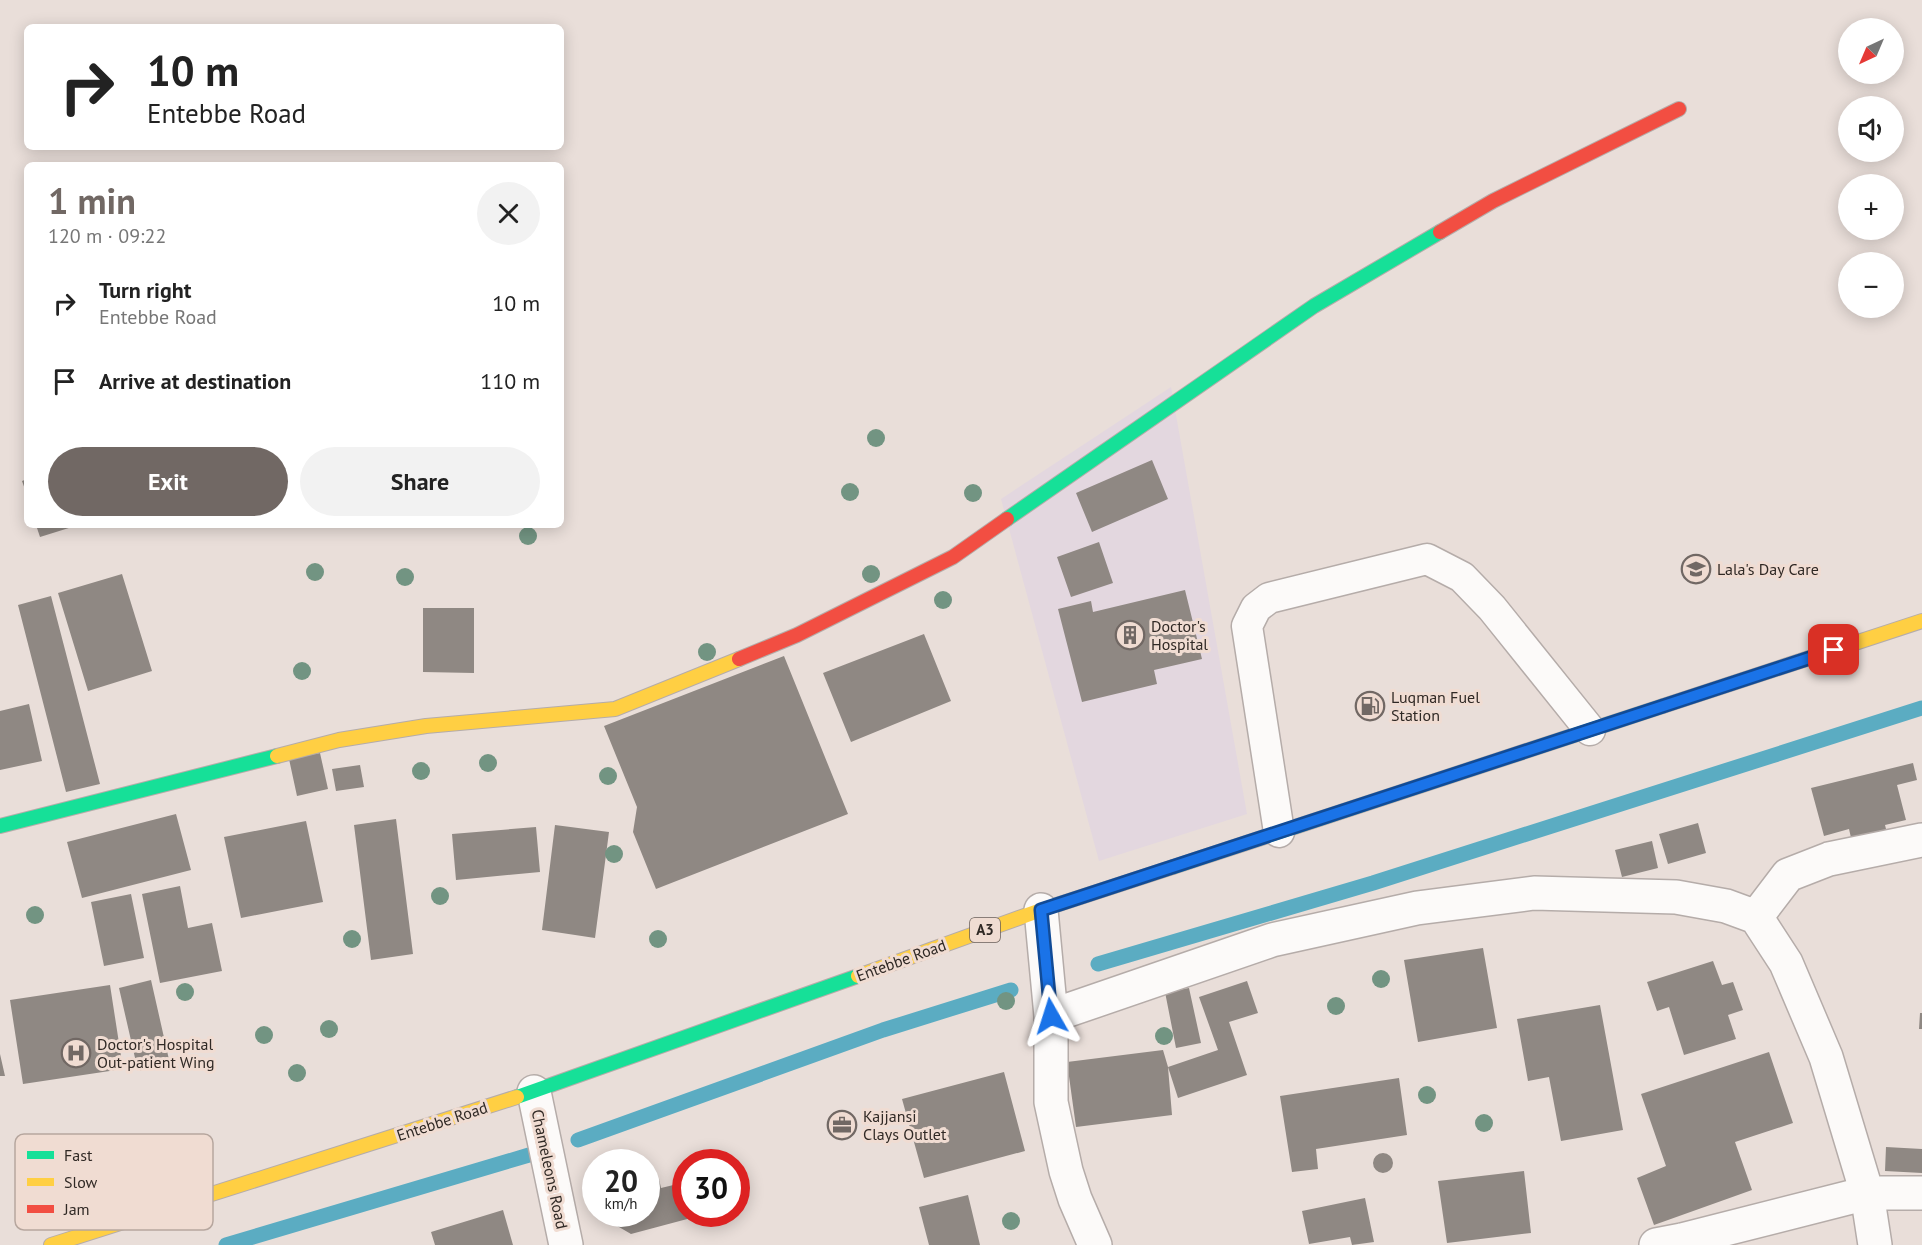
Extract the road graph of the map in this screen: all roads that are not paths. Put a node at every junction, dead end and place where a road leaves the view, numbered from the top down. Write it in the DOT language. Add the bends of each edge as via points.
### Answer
graph roads {
  1 [pos="1679,109"];
  2 [pos="1922,621"];
  3 [pos="1590,729"];
  4 [pos="0,826"];
  5 [pos="1279,832"];
  6 [pos="1922,840"];
  7 [pos="1041,910"];
  8 [pos="1756,917"];
  9 [pos="1051,1016"];
  10 [pos="534,1092"];
  11 [pos="1867,1193"];
  12 [pos="1922,1193"];
  13 [pos="213,1194"];
  14 [pos="98,1230"];
  15 [pos="51,1245"];
  16 [pos="566,1245"];
  17 [pos="1095,1245"];
  18 [pos="1656,1245"];
  19 [pos="1875,1245"];
  1 -- 4 [label="main road" via="1493,201 1314,306 953,557 797,635 615,709 426,726 339,740"];
  2 -- 3 [label="main road, Entebbe Road / A3"];
  3 -- 5 [label="main road, Entebbe Road / A3"];
  3 -- 5 [label="lane" via="1477,592 1462,577 1427,559 1269,598 1256,608 1247,626"];
  5 -- 7 [label="main road, Entebbe Road / A3"];
  6 -- 8 [label="street" via="1829,859 1788,875"];
  7 -- 9 [label="street"];
  7 -- 10 [label="main road, Entebbe Road / A3"];
  8 -- 9 [label="street" via="1726,906 1676,897 1557,893 1417,908 1272,940"];
  8 -- 11 [label="street" via="1786,963 1826,1058"];
  9 -- 17 [label="street" via="1051,1102 1069,1180"];
  10 -- 13 [label="main road, Entebbe Road / A3"];
  10 -- 16 [label="street, Chameleons Road"];
  11 -- 12 [label="street"];
  11 -- 18 [label="street"];
  11 -- 19 [label="street"];
  14 -- 15 [label="main road, Entebbe Road / A3"];
}
